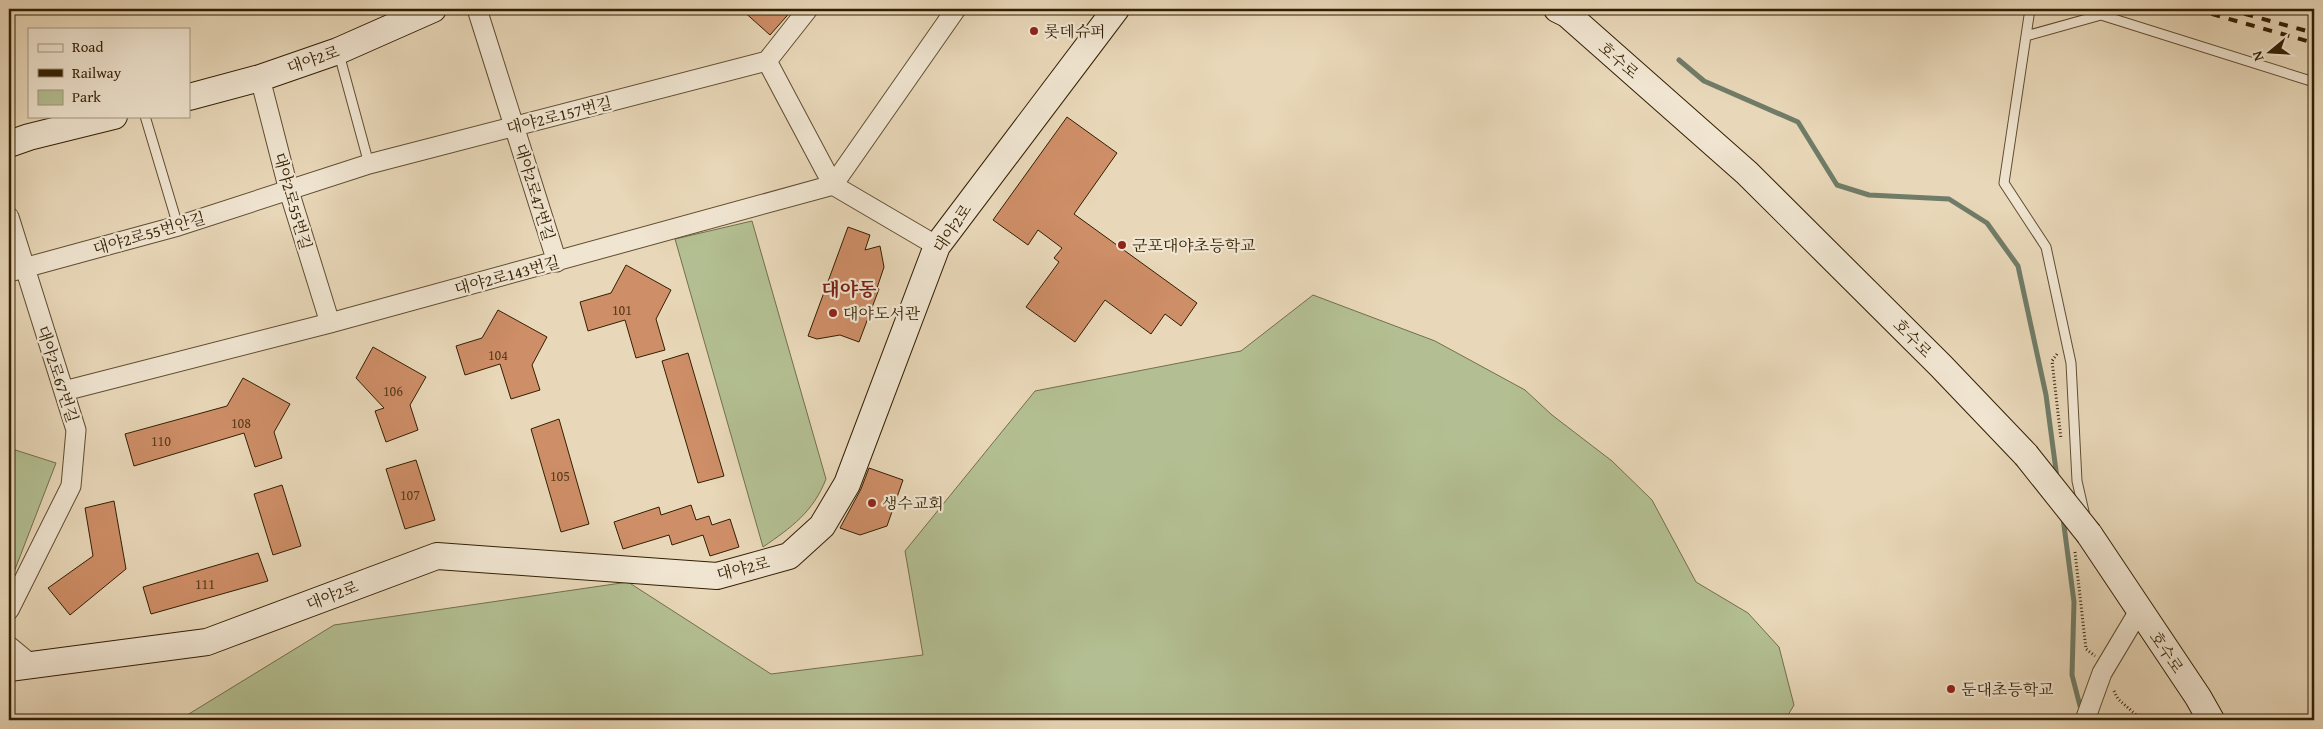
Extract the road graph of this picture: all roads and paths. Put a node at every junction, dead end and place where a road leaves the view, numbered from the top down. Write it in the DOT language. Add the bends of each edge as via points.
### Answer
graph roads {
  1 [pos="433,9"];
  2 [pos="477,9"];
  3 [pos="808,9"];
  4 [pos="956,9"];
  5 [pos="1116,9"];
  6 [pos="1556,9"];
  7 [pos="2030,9"];
  8 [pos="2026,36"];
  9 [pos="338,51"];
  10 [pos="767,61"];
  11 [pos="260,78"];
  12 [pos="2314,82"];
  13 [pos="190,97"];
  14 [pos="106,118"];
  15 [pos="145,118"];
  16 [pos="514,126"];
  17 [pos="9,144"];
  18 [pos="369,164"];
  19 [pos="833,185"];
  20 [pos="289,191"];
  21 [pos="9,218"];
  22 [pos="178,226"];
  23 [pos="937,246"];
  24 [pos="557,262"];
  25 [pos="17,270"];
  26 [pos="330,324"];
  27 [pos="64,391"];
  28 [pos="2089,534"];
  29 [pos="9,610"];
  30 [pos="2139,610"];
  31 [pos="9,646"];
  32 [pos="20,666"];
  33 [pos="2103,672"];
  34 [pos="2085,720"];
  35 [pos="2142,720"];
  36 [pos="2210,720"];
  1 -- 9 [label="street, 대야2로"];
  2 -- 16 [label="street, 대야2로47번길"];
  3 -- 10 [label="street"];
  4 -- 19 [label="street"];
  5 -- 23 [label="street, 대야2로"];
  6 -- 28 [label="street, 호수로, bridge" via="1567,14 1747,173 2026,455"];
  7 -- 8 [label="lane"];
  8 -- 12 [label="lane" via="2101,15"];
  8 -- 28 [label="lane" via="2004,183 2046,248 2071,363 2077,481"];
  9 -- 11 [label="street, 대야2로"];
  9 -- 18 [label="lane"];
  10 -- 16 [label="street, 대야2로157번길"];
  10 -- 19 [label="street"];
  11 -- 13 [label="street, 대야2로"];
  11 -- 20 [label="street, 대야2로55번길"];
  14 -- 17 [label="street"];
  15 -- 22 [label="lane"];
  16 -- 18 [label="street, 대야2로157번길"];
  16 -- 24 [label="street, 대야2로47번길"];
  18 -- 20 [label="street, 대야2로157번길"];
  19 -- 23 [label="street"];
  19 -- 24 [label="street, 대야2로143번길"];
  20 -- 22 [label="street, 대야2로55번안길"];
  20 -- 26 [label="street, 대야2로55번길"];
  21 -- 25 [label="street, 대야2로67번길"];
  22 -- 25 [label="street, 대야2로55번안길"];
  23 -- 32 [label="street, 대야2로" via="847,484 822,526 788,556 718,576 437,556 207,642"];
  24 -- 26 [label="street, 대야2로143번길"];
  25 -- 27 [label="street, 대야2로67번길"];
  26 -- 27 [label="street, 대야2로143번길"];
  27 -- 29 [label="street, 대야2로67번길" via="76,430 71,486"];
  28 -- 30 [label="street, 호수로"];
  30 -- 33 [label="street"];
  30 -- 36 [label="street, 호수로"];
  31 -- 32 [label="street"];
  33 -- 34 [label="street"];
  33 -- 35 [label="path" via="2118,699"];
}
